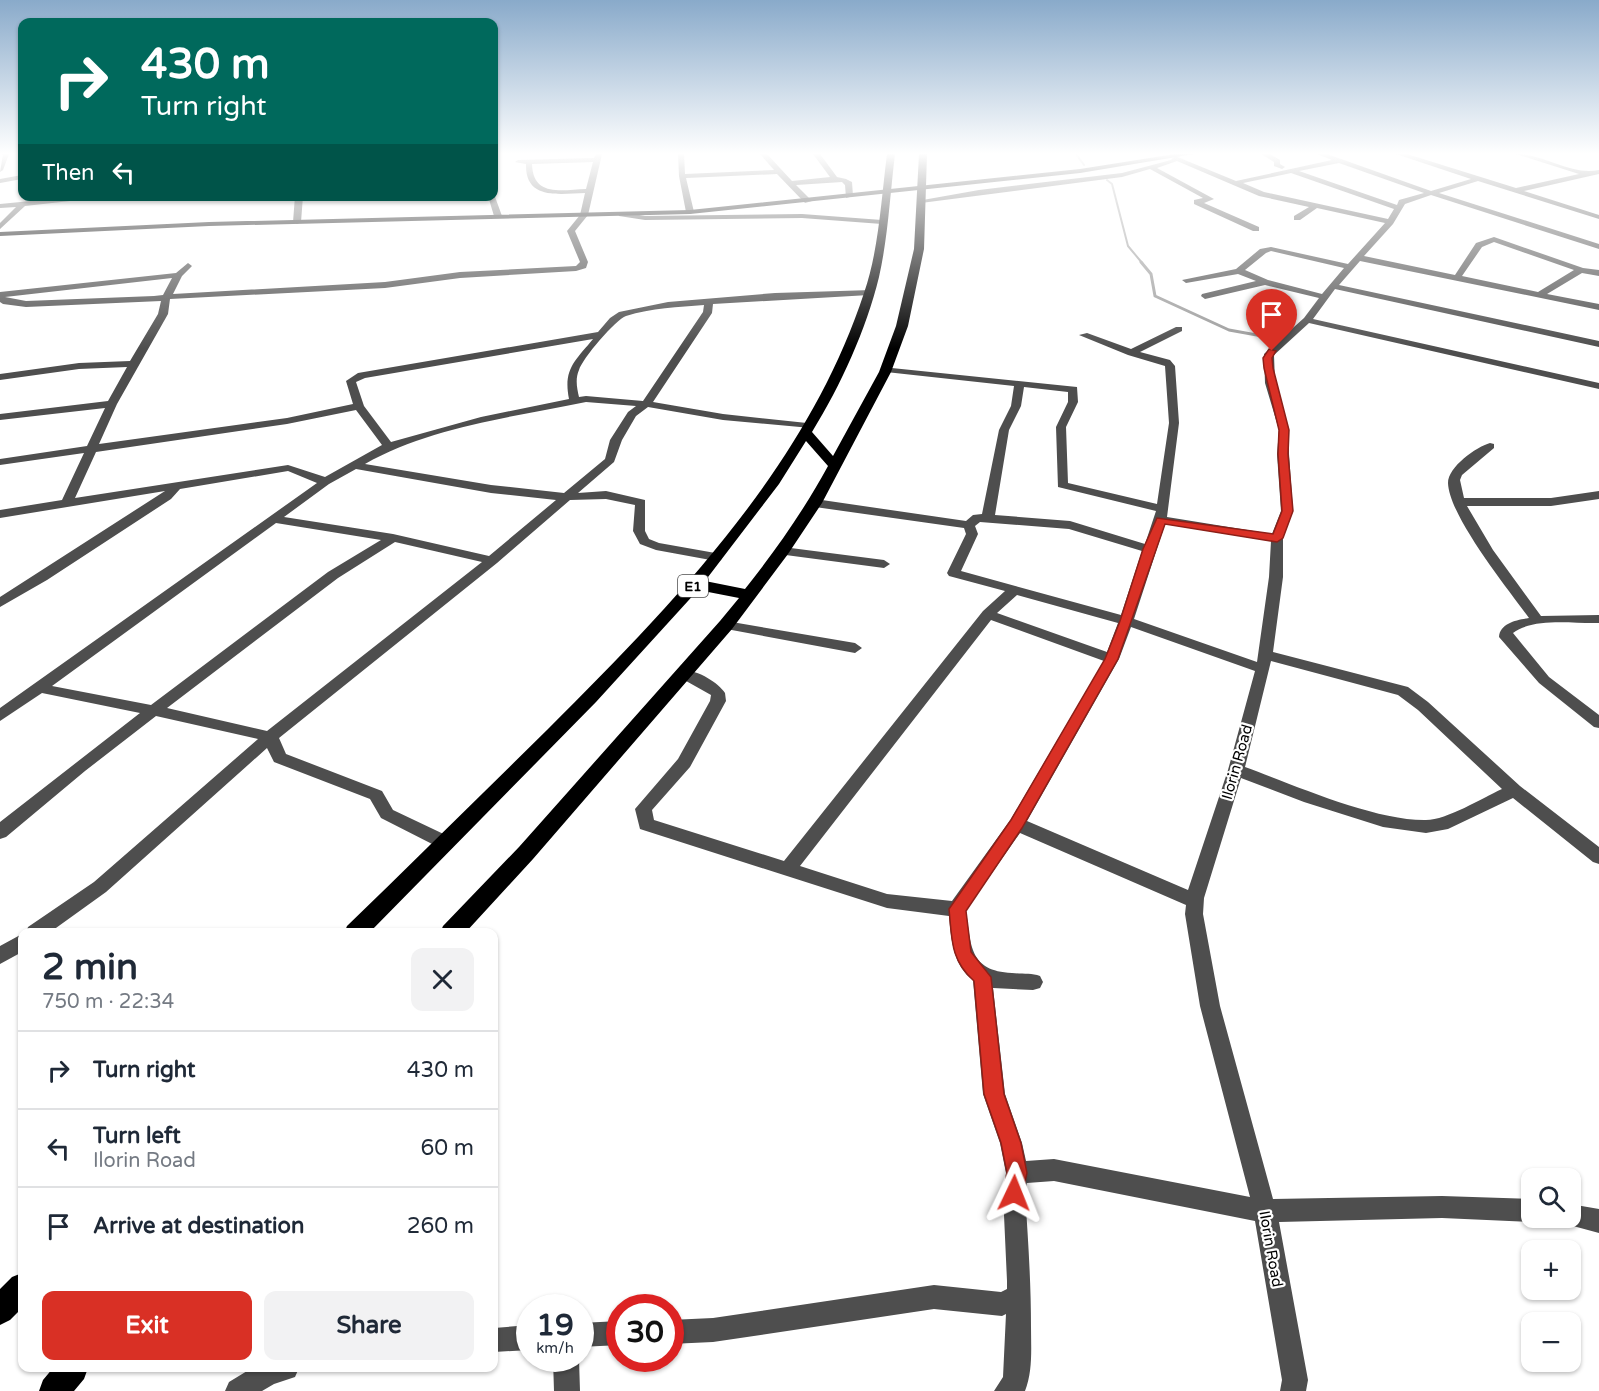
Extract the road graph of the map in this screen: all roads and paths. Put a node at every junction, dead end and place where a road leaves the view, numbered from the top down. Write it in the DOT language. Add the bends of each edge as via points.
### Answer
graph roads {
  1 [pos="297,219"];
  2 [pos="400,219"];
  3 [pos="580,219"];
  4 [pos="841,219"];
  5 [pos="882,219"];
  6 [pos="920,219"];
  7 [pos="1234,219"];
  8 [pos="1391,219"];
  9 [pos="1512,219"];
  10 [pos="297,222"];
  11 [pos="882,222"];
  12 [pos="1256,229"];
  13 [pos="0,234"];
  14 [pos="1599,247"];
  15 [pos="1355,262"];
  16 [pos="188,266"];
  17 [pos="1581,270"];
  18 [pos="1239,271"];
  19 [pos="1599,273"];
  20 [pos="178,274"];
  21 [pos="1457,278"];
  22 [pos="1186,280"];
  23 [pos="1265,282"];
  24 [pos="869,292"];
  25 [pos="1328,292"];
  26 [pos="1540,294"];
  27 [pos="1205,296"];
  28 [pos="0,297"];
  29 [pos="166,298"];
  30 [pos="709,302"];
  31 [pos="1599,307"];
  32 [pos="1307,320"];
  33 [pos="1179,329"];
  34 [pos="603,334"];
  35 [pos="1084,335"];
  36 [pos="1599,344"];
  37 [pos="1131,353"];
  38 [pos="133,364"];
  39 [pos="886,369"];
  40 [pos="0,377"];
  41 [pos="1020,383"];
  42 [pos="1599,386"];
  43 [pos="574,400"];
  44 [pos="112,404"];
  45 [pos="646,404"];
  46 [pos="359,406"];
  47 [pos="0,417"];
  48 [pos="806,429"];
  49 [pos="388,446"];
  50 [pos="1490,446"];
  51 [pos="90,449"];
  52 [pos="0,462"];
  53 [pos="353,465"];
  54 [pos="835,466"];
  55 [pos="325,482"];
  56 [pos="176,486"];
  57 [pos="1599,495"];
  58 [pos="565,498"];
  59 [pos="1460,502"];
  60 [pos="67,503"];
  61 [pos="814,503"];
  62 [pos="0,514"];
  63 [pos="1162,515"];
  64 [pos="991,518"];
  65 [pos="273,519"];
  66 [pos="969,525"];
  67 [pos="393,538"];
  68 [pos="1277,538"];
  69 [pos="1149,549"];
  70 [pos="783,552"];
  71 [pos="716,557"];
  72 [pos="492,560"];
  73 [pos="884,564"];
  74 [pos="694,584"];
  75 [pos="1015,589"];
  76 [pos="750,595"];
  77 [pos="0,603"];
  78 [pos="988,615"];
  79 [pos="1599,619"];
  80 [pos="1126,621"];
  81 [pos="1538,621"];
  82 [pos="726,625"];
  83 [pos="855,648"];
  84 [pos="1112,659"];
  85 [pos="1264,662"];
  86 [pos="684,674"];
  87 [pos="40,688"];
  88 [pos="153,711"];
  89 [pos="0,716"];
  90 [pos="1599,723"];
  91 [pos="270,736"];
  92 [pos="1236,770"];
  93 [pos="1514,790"];
  94 [pos="1017,824"];
  95 [pos="0,832"];
  96 [pos="446,843"];
  97 [pos="1599,856"];
  98 [pos="789,868"];
  99 [pos="1196,901"];
  100 [pos="957,909"];
  101 [pos="42,928"];
  102 [pos="360,928"];
  103 [pos="455,928"];
  104 [pos="18,945"];
  105 [pos="0,956"];
  106 [pos="982,977"];
  107 [pos="1033,982"];
  108 [pos="1017,1173"];
  109 [pos="1521,1210"];
  110 [pos="1264,1211"];
  111 [pos="1581,1217"];
  112 [pos="1599,1221"];
  113 [pos="18,1291"];
  114 [pos="1018,1296"];
  115 [pos="0,1310"];
  116 [pos="684,1331"];
  117 [pos="516,1338"];
  118 [pos="498,1340"];
  119 [pos="70,1372"];
  120 [pos="268,1372"];
  121 [pos="566,1372"];
  122 [pos="249,1388"];
  123 [pos="54,1391"];
  124 [pos="567,1391"];
  125 [pos="1007,1391"];
  126 [pos="1293,1391"];
  1 -- 10 [label="street"];
  2 -- 10 [label="main road"];
  3 -- 29 [label="street" via="571,231 584,262 576,268 460,275 385,285"];
  4 -- 11 [label="street"];
  5 -- 11 [label="highway, E1"];
  6 -- 39 [label="highway" via="919,249 902,326"];
  7 -- 12 [label="street"];
  8 -- 15 [label="street, Ilorin Road"];
  9 -- 14 [label="street"];
  10 -- 13 [label="main road"];
  11 -- 24 [label="highway, E1"];
  15 -- 18 [label="street" via="1271,249"];
  15 -- 21 [label="street"];
  15 -- 25 [label="street, Ilorin Road"];
  16 -- 20 [label="street"];
  17 -- 19 [label="street"];
  17 -- 21 [label="street" via="1494,239 1479,245"];
  17 -- 26 [label="street"];
  18 -- 22 [label="street"];
  18 -- 23 [label="street"];
  20 -- 28 [label="street"];
  20 -- 29 [label="street"];
  21 -- 26 [label="street"];
  23 -- 25 [label="street"];
  23 -- 27 [label="street"];
  24 -- 30 [label="street"];
  24 -- 48 [label="highway, E1" via="835,376"];
  25 -- 32 [label="street, Ilorin Road"];
  25 -- 36 [label="street"];
  26 -- 31 [label="street"];
  28 -- 29 [label="street" via="6,302 26,304"];
  29 -- 38 [label="street" via="163,314"];
  30 -- 34 [label="street" via="622,314"];
  30 -- 45 [label="street" via="707,313"];
  32 -- 42 [label="street"];
  32 -- 68 [label="street, Ilorin Road" via="1268,358 1270,383 1284,430 1287,511"];
  33 -- 37 [label="street"];
  34 -- 43 [label="street" via="574,368"];
  34 -- 46 [label="street" via="362,375 351,381"];
  35 -- 37 [label="street"];
  37 -- 63 [label="street" via="1170,366 1174,423"];
  38 -- 40 [label="street" via="79,366"];
  38 -- 44 [label="street"];
  39 -- 41 [label="street"];
  39 -- 54 [label="highway"];
  41 -- 63 [label="street" via="1073,388 1073,402 1061,427 1062,485"];
  41 -- 64 [label="street" via="1016,406 1004,430 988,514"];
  43 -- 45 [label="street"];
  43 -- 49 [label="street"];
  44 -- 47 [label="street"];
  44 -- 51 [label="street"];
  45 -- 48 [label="street"];
  45 -- 58 [label="street" via="632,414 616,440 610,460"];
  46 -- 49 [label="street"];
  46 -- 51 [label="street" via="287,421"];
  48 -- 54 [label="highway"];
  48 -- 71 [label="highway, E1" via="753,510"];
  49 -- 53 [label="street"];
  50 -- 59 [label="street" via="1459,470 1454,482 1455,497"];
  51 -- 52 [label="street"];
  51 -- 60 [label="street"];
  53 -- 55 [label="street"];
  53 -- 58 [label="street"];
  54 -- 61 [label="highway"];
  55 -- 56 [label="street" via="288,468"];
  55 -- 65 [label="street"];
  56 -- 60 [label="street"];
  56 -- 77 [label="street" via="51,574"];
  57 -- 59 [label="street" via="1551,502"];
  58 -- 71 [label="street" via="606,495 641,502 639,531 644,541"];
  58 -- 72 [label="street"];
  59 -- 81 [label="street" via="1482,544"];
  60 -- 62 [label="street"];
  61 -- 66 [label="street"];
  61 -- 70 [label="highway"];
  63 -- 68 [label="street"];
  63 -- 69 [label="street"];
  64 -- 66 [label="street" via="977,518"];
  64 -- 69 [label="street" via="1070,525"];
  65 -- 67 [label="street"];
  65 -- 87 [label="street"];
  66 -- 75 [label="street" via="972,534 954,573"];
  67 -- 72 [label="street"];
  67 -- 88 [label="street" via="333,575"];
  68 -- 85 [label="street, Ilorin Road" via="1276,577"];
  69 -- 80 [label="street"];
  70 -- 73 [label="street"];
  70 -- 76 [label="highway"];
  71 -- 74 [label="highway, E1"];
  72 -- 91 [label="street"];
  74 -- 76 [label="highway"];
  74 -- 96 [label="highway, E1" via="595,693"];
  75 -- 78 [label="street"];
  75 -- 80 [label="street"];
  76 -- 82 [label="highway"];
  78 -- 84 [label="street"];
  78 -- 98 [label="street"];
  79 -- 81 [label="street"];
  80 -- 84 [label="street"];
  80 -- 85 [label="street"];
  81 -- 90 [label="street" via="1509,628 1506,637 1544,680"];
  82 -- 83 [label="street"];
  82 -- 86 [label="highway"];
  84 -- 94 [label="street"];
  85 -- 92 [label="street, Ilorin Road"];
  85 -- 93 [label="street" via="1403,691"];
  86 -- 98 [label="street" via="710,686 718,693 717,701 684,762 643,809 646,824"];
  86 -- 103 [label="highway"];
  87 -- 88 [label="street"];
  87 -- 89 [label="street"];
  88 -- 91 [label="street"];
  88 -- 95 [label="street"];
  91 -- 96 [label="street" via="279,758 376,795 387,814"];
  91 -- 101 [label="street" via="100,886"];
  92 -- 93 [label="street" via="1383,821 1425,827 1442,824"];
  92 -- 99 [label="street, Ilorin Road"];
  93 -- 97 [label="street"];
  94 -- 99 [label="street"];
  94 -- 100 [label="street"];
  96 -- 102 [label="highway, E1"];
  98 -- 100 [label="street" via="887,901"];
  99 -- 110 [label="street, Ilorin Road" via="1194,914 1210,1006"];
  100 -- 106 [label="street" via="962,953"];
  104 -- 105 [label="street"];
  106 -- 107 [label="street" via="1000,983"];
  106 -- 108 [label="street" via="994,1094"];
  108 -- 110 [label="street" via="1054,1170"];
  108 -- 114 [label="street" via="1014,1193"];
  109 -- 110 [label="street" via="1442,1207"];
  110 -- 126 [label="street, Ilorin Road"];
  111 -- 112 [label="street"];
  113 -- 115 [label="highway"];
  114 -- 116 [label="street" via="1002,1304 934,1297"];
  114 -- 125 [label="street" via="1018,1356 1014,1383"];
  117 -- 118 [label="street"];
  119 -- 123 [label="highway"];
  120 -- 122 [label="street"];
  121 -- 124 [label="street"];
}
